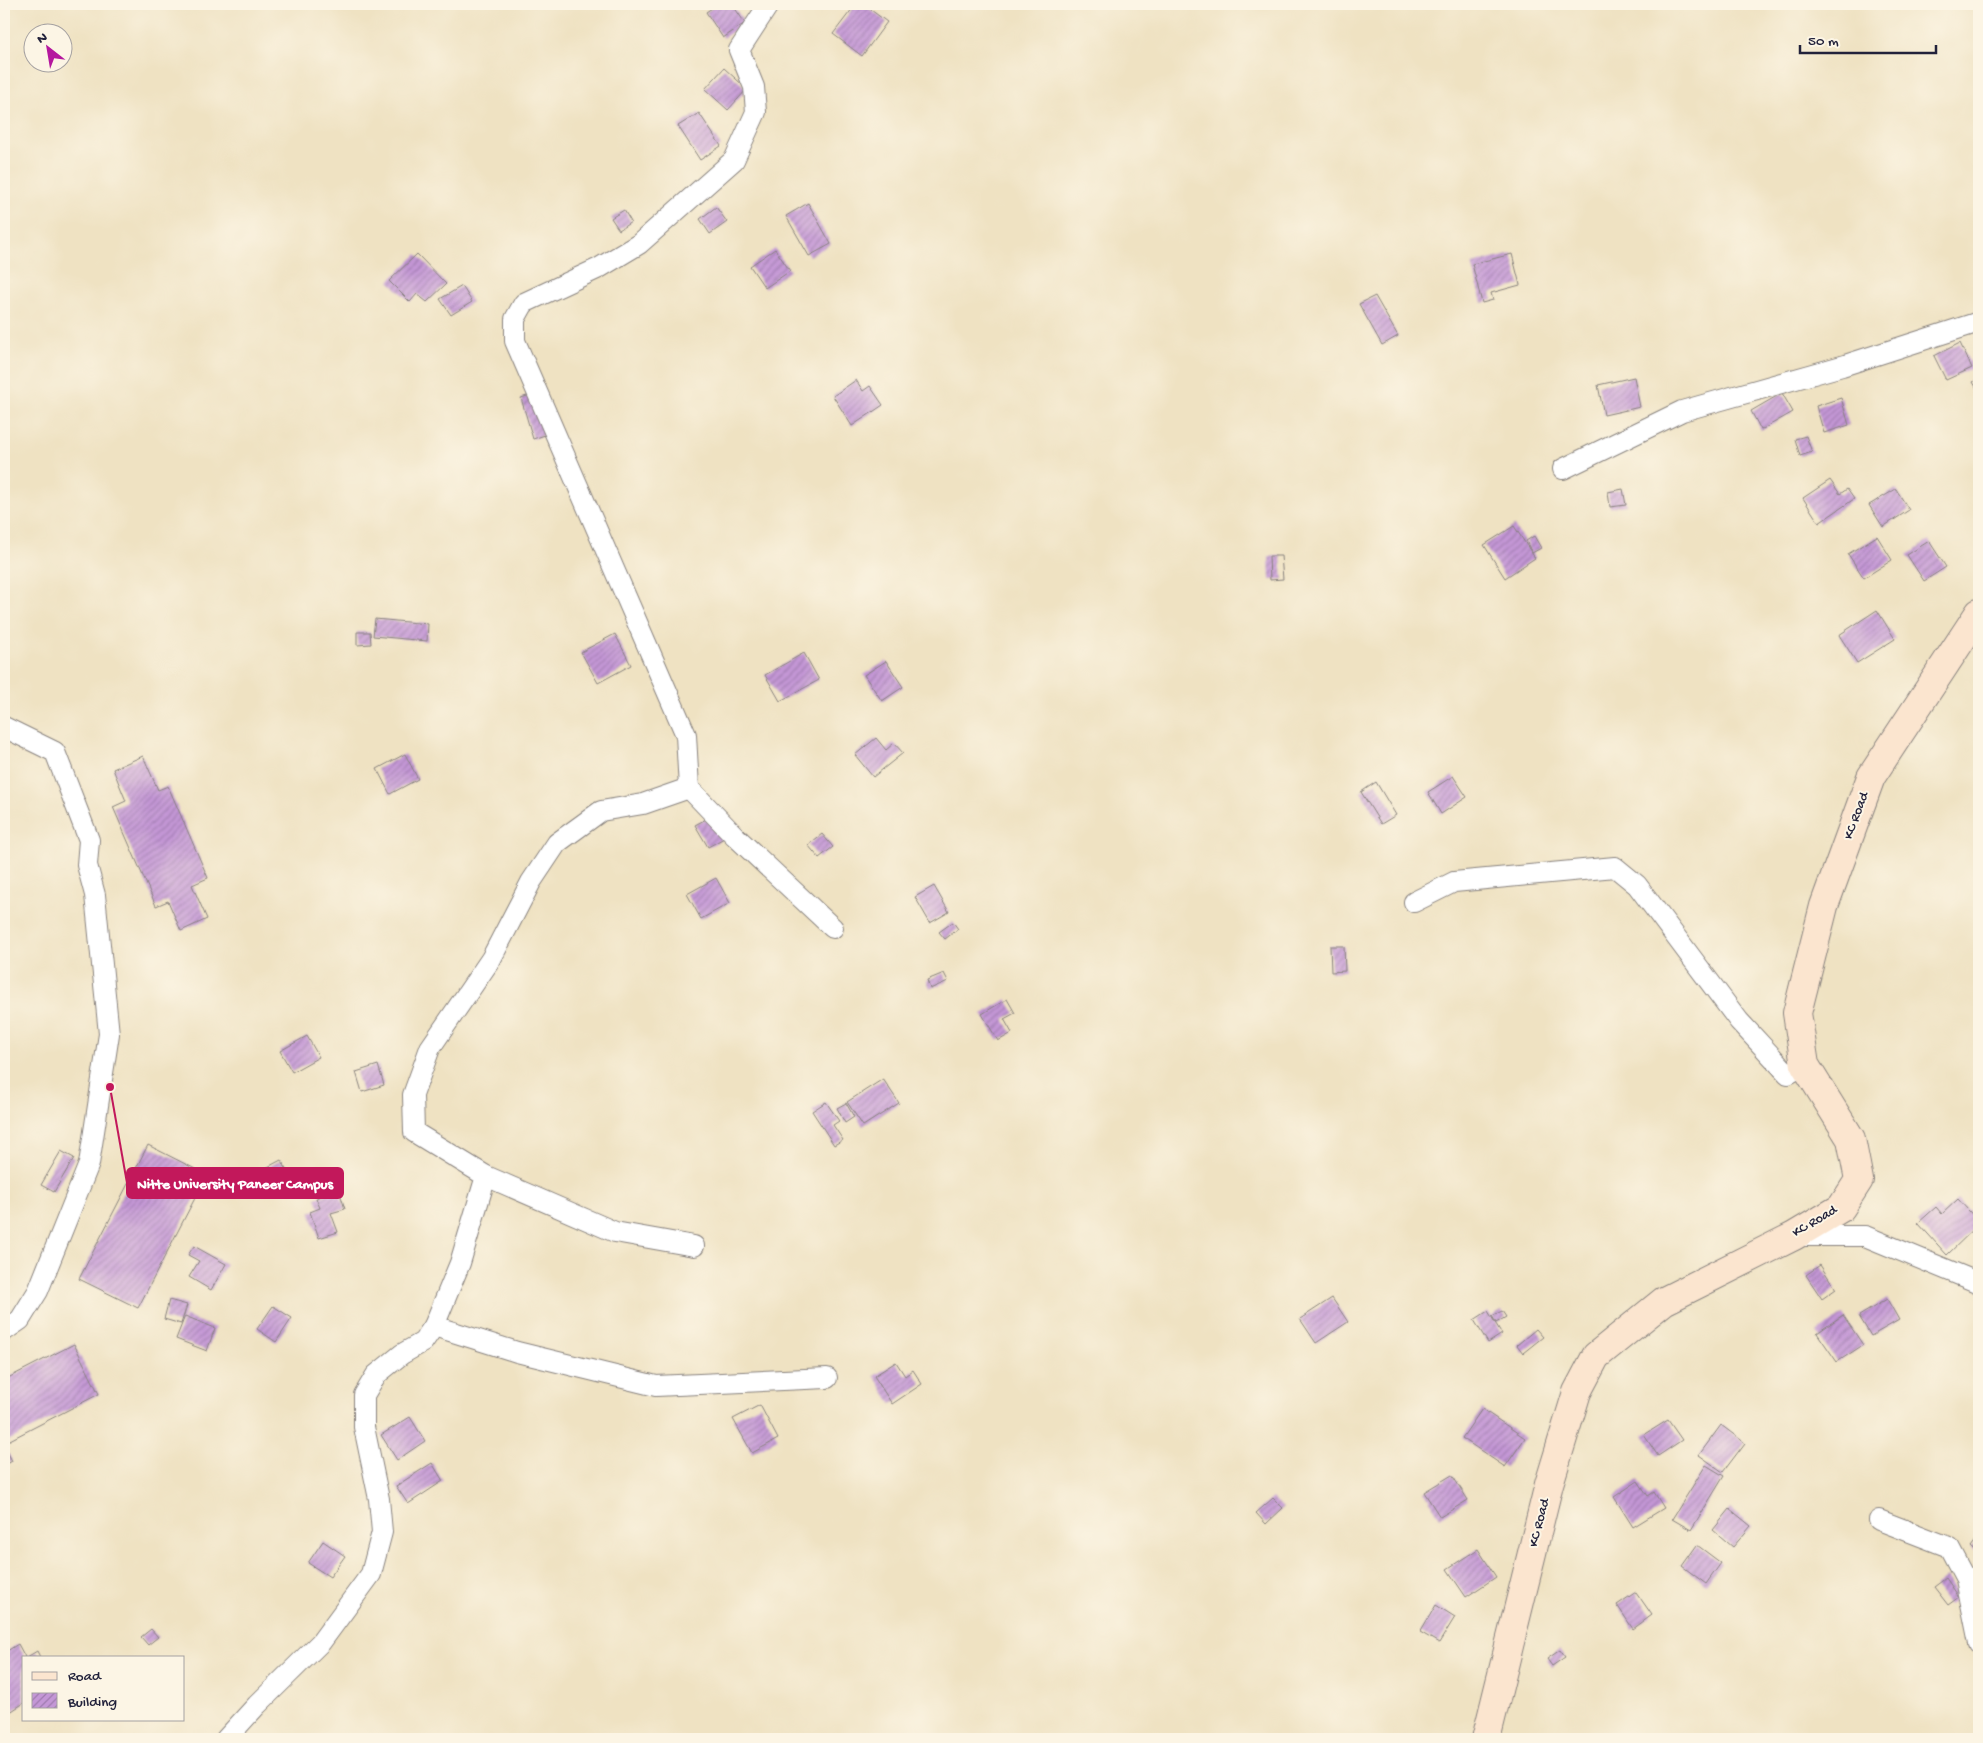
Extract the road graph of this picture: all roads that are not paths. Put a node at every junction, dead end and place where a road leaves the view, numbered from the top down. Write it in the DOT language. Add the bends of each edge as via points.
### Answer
graph roads {
  1 [pos="769,4"];
  2 [pos="1979,322"];
  3 [pos="1563,469"];
  4 [pos="1979,613"];
  5 [pos="4,727"];
  6 [pos="689,788"];
  7 [pos="1414,902"];
  8 [pos="833,928"];
  9 [pos="1805,1065"];
  10 [pos="486,1176"];
  11 [pos="1794,1236"];
  12 [pos="694,1246"];
  13 [pos="1979,1283"];
  14 [pos="434,1326"];
  15 [pos="4,1331"];
  16 [pos="827,1378"];
  17 [pos="1879,1520"];
  18 [pos="1979,1643"];
  19 [pos="226,1739"];
  20 [pos="1486,1739"];
  1 -- 6 [label="street" via="739,50 754,87 756,112 734,160 639,244 599,268 524,302 515,319 515,341 686,735"];
  2 -- 3 [label="street" via="1842,366 1682,411"];
  4 -- 9 [label="main road, KC Road" via="1871,777 1824,906 1797,1013"];
  5 -- 15 [label="street" via="55,752 89,840 87,865 95,895 109,1034 89,1164 38,1291 20,1320"];
  6 -- 8 [label="street"];
  6 -- 10 [label="street" via="643,804 601,811 557,843 531,882 491,959 430,1048 414,1095 414,1132"];
  7 -- 9 [label="street" via="1454,882 1615,867 1637,885 1739,1021 1788,1074"];
  9 -- 11 [label="main road, KC Road" via="1851,1139 1859,1180 1840,1208"];
  10 -- 12 [label="street" via="616,1232"];
  10 -- 14 [label="street" via="460,1263"];
  11 -- 13 [label="street" via="1865,1236"];
  11 -- 20 [label="main road, KC Road" via="1664,1301 1596,1356 1577,1392 1549,1484"];
  14 -- 16 [label="street" via="517,1352 656,1386"];
  14 -- 19 [label="street" via="424,1342 402,1354 376,1375 364,1395 364,1427 379,1498 382,1532 371,1574 321,1642"];
  17 -- 18 [label="street" via="1949,1547 1966,1579"];
}
